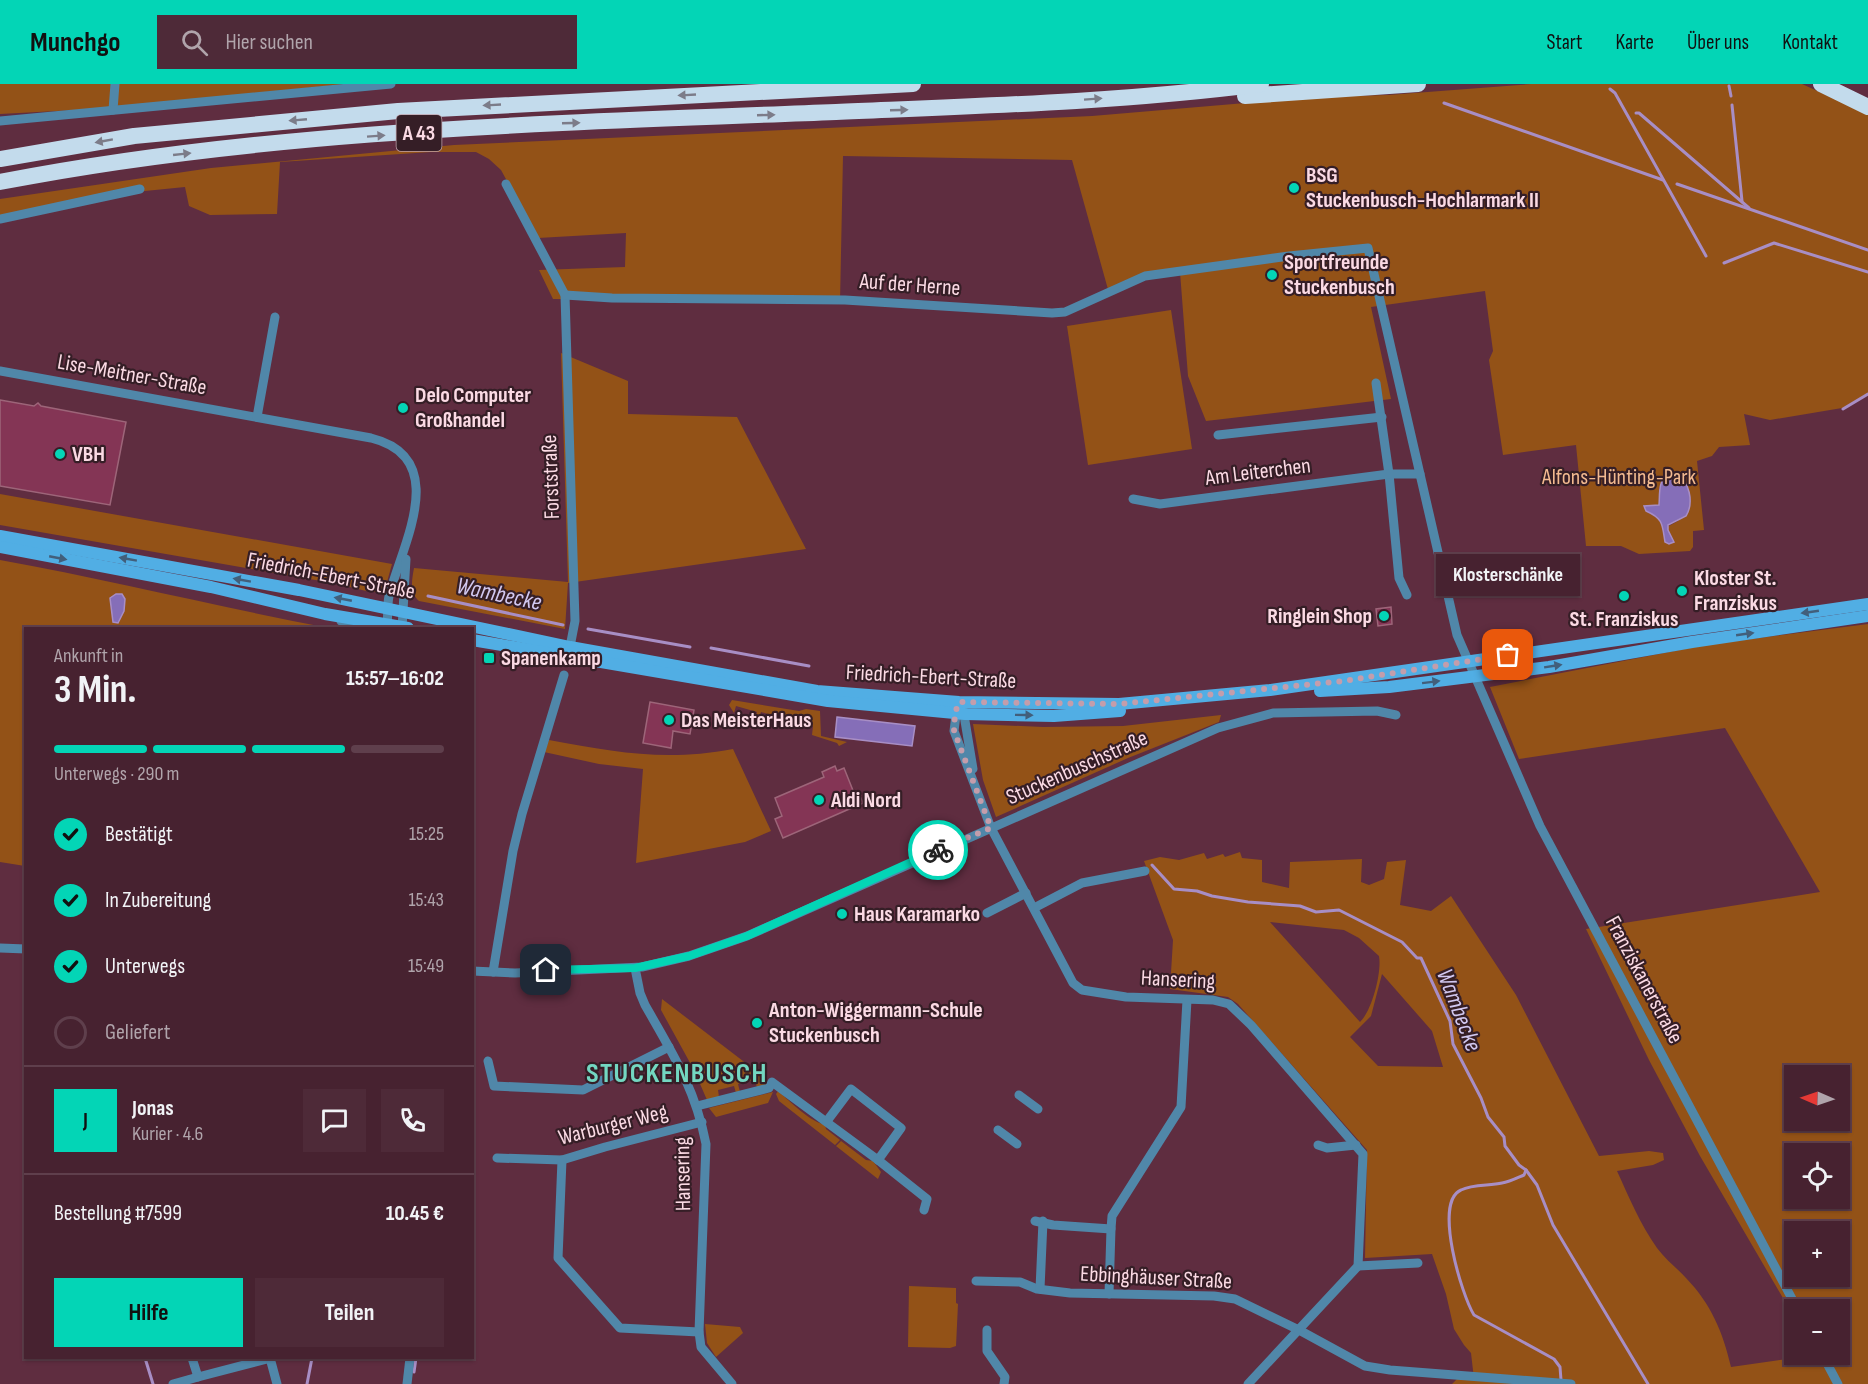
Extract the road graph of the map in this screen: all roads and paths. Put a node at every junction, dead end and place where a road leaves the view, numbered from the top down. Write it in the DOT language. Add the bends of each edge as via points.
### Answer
graph roads {
  1 [pos="115,84"];
  2 [pos="391,84"];
  3 [pos="913,84"];
  4 [pos="1261,84"];
  5 [pos="1418,84"];
  6 [pos="1821,84"];
  7 [pos="1215,90"];
  8 [pos="1868,107"];
  9 [pos="113,110"];
  10 [pos="0,121"];
  11 [pos="0,159"];
  12 [pos="0,182"];
  13 [pos="506,184"];
  14 [pos="140,189"];
  15 [pos="0,219"];
  16 [pos="565,295"];
  17 [pos="275,317"];
  18 [pos="0,371"];
  19 [pos="1376,383"];
  20 [pos="257,417"];
  21 [pos="1382,417"];
  22 [pos="1218,435"];
  23 [pos="1389,474"];
  24 [pos="1420,474"];
  25 [pos="1133,499"];
  26 [pos="0,536"];
  27 [pos="0,547"];
  28 [pos="406,548"];
  29 [pos="1407,595"];
  30 [pos="1868,604"];
  31 [pos="388,607"];
  32 [pos="404,610"];
  33 [pos="325,614"];
  34 [pos="1868,616"];
  35 [pos="358,627"];
  36 [pos="387,627"];
  37 [pos="404,627"];
  38 [pos="471,627"];
  39 [pos="474,628"];
  40 [pos="474,640"];
  41 [pos="569,652"];
  42 [pos="1468,663"];
  43 [pos="564,675"];
  44 [pos="1474,676"];
  45 [pos="960,710"];
  46 [pos="1396,715"];
  47 [pos="991,828"];
  48 [pos="1144,871"];
  49 [pos="1026,893"];
  50 [pos="1034,908"];
  51 [pos="987,913"];
  52 [pos="0,948"];
  53 [pos="24,949"];
  54 [pos="635,968"];
  55 [pos="474,971"];
  56 [pos="493,972"];
  57 [pos="1187,1000"];
  58 [pos="669,1047"];
  59 [pos="488,1060"];
  60 [pos="1019,1095"];
  61 [pos="698,1106"];
  62 [pos="1038,1109"];
  63 [pos="827,1121"];
  64 [pos="702,1122"];
  65 [pos="998,1130"];
  66 [pos="1017,1144"];
  67 [pos="1318,1145"];
  68 [pos="1356,1145"];
  69 [pos="497,1158"];
  70 [pos="562,1160"];
  71 [pos="878,1160"];
  72 [pos="924,1210"];
  73 [pos="1111,1229"];
  74 [pos="1418,1263"];
  75 [pos="1358,1266"];
  76 [pos="976,1281"];
  77 [pos="1040,1289"];
  78 [pos="1109,1294"];
  79 [pos="1792,1299"];
  80 [pos="987,1330"];
  81 [pos="1299,1330"];
  82 [pos="699,1332"];
  83 [pos="192,1359"];
  84 [pos="266,1359"];
  85 [pos="270,1359"];
  86 [pos="410,1359"];
  87 [pos="1828,1365"];
  88 [pos="198,1377"];
  89 [pos="1561,1383"];
  90 [pos="173,1384"];
  91 [pos="277,1384"];
  92 [pos="407,1384"];
  93 [pos="732,1384"];
  94 [pos="1004,1384"];
  95 [pos="1248,1384"];
  96 [pos="1570,1384"];
  97 [pos="1838,1384"];
  1 -- 9 [label="street"];
  2 -- 9 [label="street"];
  3 -- 11 [label="highway, A 43, one-way" via="376,113 134,136"];
  4 -- 7 [label="highway, A 43"];
  5 -- 7 [label="highway" via="1242,96"];
  6 -- 8 [label="highway"];
  12 -- 7 [label="highway, A 43, one-way" via="162,156 402,134 954,108"];
  9 -- 10 [label="street"];
  13 -- 16 [label="street"];
  14 -- 15 [label="street"];
  16 -- 24 [label="street, Auf der Herne" via="844,300 1052,314 1065,312 1145,276 1368,248"];
  16 -- 41 [label="street, Forststraße" via="575,621"];
  17 -- 20 [label="street"];
  18 -- 20 [label="street, Lise-Meitner-Straße"];
  19 -- 21 [label="street"];
  20 -- 28 [label="street, Lise-Meitner-Straße" via="371,438 398,449 417,481"];
  21 -- 22 [label="street, Am Leiterchen"];
  21 -- 23 [label="street"];
  23 -- 24 [label="street, Am Leiterchen"];
  23 -- 25 [label="street, Am Leiterchen" via="1160,504"];
  23 -- 29 [label="street" via="1399,578"];
  24 -- 42 [label="street" via="1457,635"];
  31 -- 26 [label="main road, Friedrich-Ebert-Straße, one-way"];
  27 -- 33 [label="main road, Friedrich-Ebert-Straße, one-way" via="211,587"];
  28 -- 31 [label="street, Lise-Meitner-Straße"];
  28 -- 32 [label="street, Lise-Meitner-Straße"];
  30 -- 42 [label="main road, Friedrich-Ebert-Straße, one-way"];
  31 -- 32 [label="main road, Friedrich-Ebert-Straße"];
  31 -- 36 [label="street"];
  32 -- 37 [label="street, Lise-Meitner-Straße"];
  32 -- 38 [label="main road, Friedrich-Ebert-Straße"];
  33 -- 35 [label="street"];
  33 -- 36 [label="main road, Friedrich-Ebert-Straße"];
  44 -- 34 [label="main road, Friedrich-Ebert-Straße, one-way"];
  39 -- 41 [label="main road, Friedrich-Ebert-Straße"];
  40 -- 41 [label="main road, Friedrich-Ebert-Straße"];
  41 -- 45 [label="main road, Friedrich-Ebert-Straße"];
  42 -- 44 [label="street, Franziskanerstraße"];
  42 -- 45 [label="main road, Friedrich-Ebert-Straße" via="1119,704"];
  43 -- 56 [label="street" via="520,823"];
  45 -- 44 [label="main road, Friedrich-Ebert-Straße, one-way" via="1075,715"];
  44 -- 79 [label="street, Franziskanerstraße" via="1540,826"];
  45 -- 47 [label="street, Hansering" via="975,783"];
  46 -- 47 [label="street, Stuckenbuschstraße" via="1366,711 1274,713 1248,718"];
  47 -- 49 [label="street, Hansering"];
  47 -- 54 [label="street, Stuckenbuschstraße" via="747,936 689,956"];
  48 -- 50 [label="street" via="1082,883"];
  49 -- 50 [label="street, Hansering"];
  49 -- 51 [label="street"];
  50 -- 57 [label="street, Hansering" via="1066,973 1082,990"];
  52 -- 53 [label="street"];
  54 -- 56 [label="street, Stuckenbuschstraße"];
  54 -- 58 [label="street, Hansering" via="645,1005"];
  55 -- 56 [label="street, Stuckenbuschstraße"];
  57 -- 68 [label="street, Hansering" via="1221,1001 1234,1007"];
  57 -- 73 [label="street" via="1181,1107 1112,1216"];
  58 -- 59 [label="street, Warburger Weg" via="583,1090 494,1086"];
  58 -- 61 [label="street, Hansering"];
  60 -- 62 [label="street"];
  61 -- 63 [label="street" via="768,1088 772,1082"];
  61 -- 64 [label="street, Hansering"];
  63 -- 71 [label="street"];
  63 -- 71 [label="street" via="851,1089 901,1128"];
  64 -- 70 [label="street, Warburger Weg"];
  64 -- 82 [label="street, Hansering" via="706,1144"];
  65 -- 66 [label="street"];
  67 -- 68 [label="street"];
  68 -- 75 [label="street, Hansering" via="1363,1154"];
  69 -- 70 [label="street, Warburger Weg"];
  70 -- 82 [label="street" via="558,1258 620,1328"];
  71 -- 72 [label="street" via="927,1199"];
  73 -- 77 [label="street" via="1039,1221"];
  73 -- 78 [label="street"];
  74 -- 75 [label="street"];
  75 -- 81 [label="street"];
  76 -- 77 [label="street, Ebbinghäuser Straße" via="1020,1282"];
  77 -- 78 [label="street, Ebbinghäuser Straße"];
  78 -- 81 [label="street, Ebbinghäuser Straße" via="1235,1299"];
  80 -- 94 [label="street" via="987,1351 1005,1377"];
  81 -- 89 [label="street, Ebbinghäuser Straße" via="1365,1365"];
  81 -- 95 [label="street"];
  82 -- 93 [label="street, Hansering" via="701,1347"];
  83 -- 88 [label="street"];
  84 -- 88 [label="street"];
  85 -- 91 [label="street"];
  86 -- 92 [label="street"];
  87 -- 97 [label="street"];
  88 -- 90 [label="street"];
  89 -- 96 [label="street, Ebbinghäuser Straße"];
}
